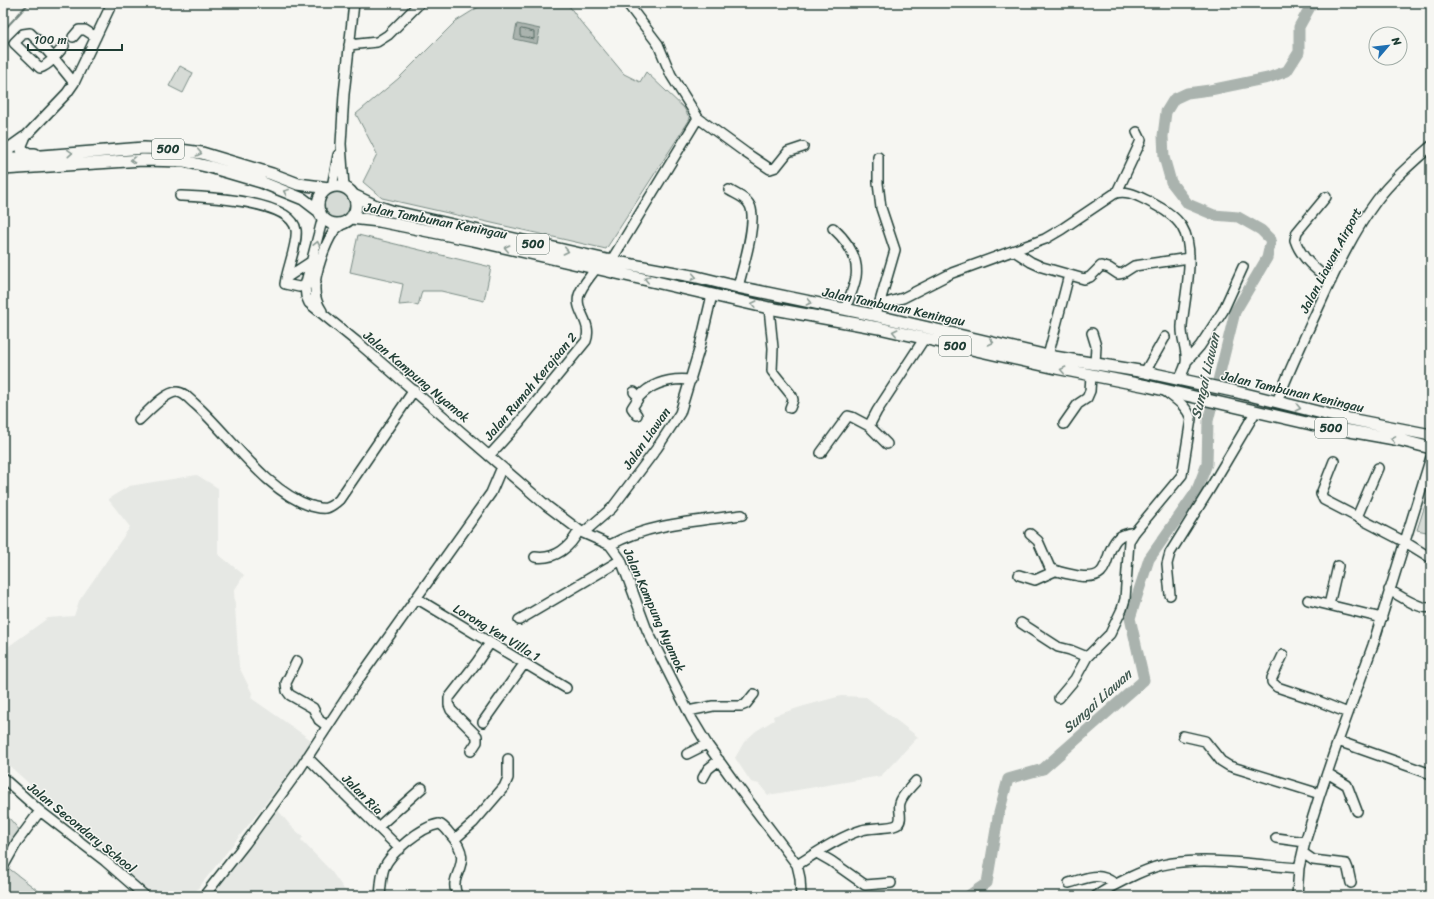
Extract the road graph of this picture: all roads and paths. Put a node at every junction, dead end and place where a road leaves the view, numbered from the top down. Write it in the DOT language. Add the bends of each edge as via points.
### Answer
graph roads {
  1 [pos="112,3"];
  2 [pos="354,3"];
  3 [pos="420,3"];
  4 [pos="632,5"];
  5 [pos="73,37"];
  6 [pos="96,37"];
  7 [pos="349,45"];
  8 [pos="64,46"];
  9 [pos="74,82"];
  10 [pos="698,118"];
  11 [pos="1137,132"];
  12 [pos="24,138"];
  13 [pos="340,144"];
  14 [pos="1431,146"];
  15 [pos="803,147"];
  16 [pos="3,153"];
  17 [pos="42,156"];
  18 [pos="878,157"];
  19 [pos="3,159"];
  20 [pos="3,169"];
  21 [pos="330,187"];
  22 [pos="344,187"];
  23 [pos="729,190"];
  24 [pos="1117,192"];
  25 [pos="353,195"];
  26 [pos="180,196"];
  27 [pos="1326,197"];
  28 [pos="321,214"];
  29 [pos="348,220"];
  30 [pos="833,228"];
  31 [pos="1014,250"];
  32 [pos="291,258"];
  33 [pos="1189,258"];
  34 [pos="611,261"];
  35 [pos="308,263"];
  36 [pos="1243,267"];
  37 [pos="596,268"];
  38 [pos="1069,275"];
  39 [pos="1331,281"];
  40 [pos="316,282"];
  41 [pos="287,283"];
  42 [pos="305,286"];
  43 [pos="738,287"];
  44 [pos="712,295"];
  45 [pos="309,303"];
  46 [pos="769,308"];
  47 [pos="845,309"];
  48 [pos="876,310"];
  49 [pos="325,315"];
  50 [pos="1092,333"];
  51 [pos="1165,337"];
  52 [pos="924,339"];
  53 [pos="1048,356"];
  54 [pos="1186,362"];
  55 [pos="1098,365"];
  56 [pos="1145,372"];
  57 [pos="1091,376"];
  58 [pos="691,380"];
  59 [pos="1179,380"];
  60 [pos="1151,387"];
  61 [pos="414,390"];
  62 [pos="1165,390"];
  63 [pos="1277,402"];
  64 [pos="790,408"];
  65 [pos="1256,411"];
  66 [pos="637,415"];
  67 [pos="139,420"];
  68 [pos="1064,424"];
  69 [pos="869,426"];
  70 [pos="1431,435"];
  71 [pos="887,444"];
  72 [pos="1431,448"];
  73 [pos="821,453"];
  74 [pos="489,456"];
  75 [pos="1431,457"];
  76 [pos="1334,461"];
  77 [pos="502,467"];
  78 [pos="1378,468"];
  79 [pos="742,515"];
  80 [pos="1357,517"];
  81 [pos="581,531"];
  82 [pos="1135,532"];
  83 [pos="1030,534"];
  84 [pos="1405,542"];
  85 [pos="610,545"];
  86 [pos="535,557"];
  87 [pos="1431,558"];
  88 [pos="621,560"];
  89 [pos="1338,566"];
  90 [pos="1055,571"];
  91 [pos="1019,575"];
  92 [pos="1389,590"];
  93 [pos="1170,595"];
  94 [pos="416,598"];
  95 [pos="1308,600"];
  96 [pos="1329,605"];
  97 [pos="1431,607"];
  98 [pos="1382,618"];
  99 [pos="519,620"];
  100 [pos="1021,623"];
  101 [pos="490,643"];
  102 [pos="1283,655"];
  103 [pos="1087,657"];
  104 [pos="296,661"];
  105 [pos="524,664"];
  106 [pos="566,688"];
  107 [pos="754,694"];
  108 [pos="1059,698"];
  109 [pos="688,711"];
  110 [pos="1348,713"];
  111 [pos="483,722"];
  112 [pos="327,726"];
  113 [pos="1183,736"];
  114 [pos="1338,740"];
  115 [pos="707,744"];
  116 [pos="471,751"];
  117 [pos="687,754"];
  118 [pos="307,757"];
  119 [pos="508,760"];
  120 [pos="719,760"];
  121 [pos="1327,772"];
  122 [pos="1431,774"];
  123 [pos="3,778"];
  124 [pos="703,778"];
  125 [pos="916,781"];
  126 [pos="422,788"];
  127 [pos="1320,794"];
  128 [pos="40,811"];
  129 [pos="1357,811"];
  130 [pos="378,827"];
  131 [pos="1276,838"];
  132 [pos="455,839"];
  133 [pos="1305,842"];
  134 [pos="400,849"];
  135 [pos="1303,852"];
  136 [pos="817,853"];
  137 [pos="797,865"];
  138 [pos="3,867"];
  139 [pos="1299,868"];
  140 [pos="891,883"];
  141 [pos="1069,883"];
  142 [pos="1350,883"];
  143 [pos="1115,884"];
  144 [pos="145,896"];
  145 [pos="204,896"];
  146 [pos="380,896"];
  147 [pos="458,896"];
  148 [pos="801,896"];
  149 [pos="1096,896"];
  150 [pos="1297,896"];
  1 -- 6 [label="street"];
  2 -- 7 [label="street"];
  3 -- 7 [label="street" via="377,42"];
  4 -- 10 [label="street" via="658,44 672,75"];
  5 -- 6 [label="street" via="79,30 85,30"];
  6 -- 9 [label="street"];
  7 -- 13 [label="street"];
  8 -- 9 [label="street" via="54,57"];
  9 -- 12 [label="street" via="67,93"];
  10 -- 15 [label="street" via="770,169 776,167 788,152"];
  10 -- 34 [label="street"];
  11 -- 24 [label="street" via="1140,138 1139,145"];
  12 -- 16 [label="main road"];
  12 -- 17 [label="main road" via="22,150"];
  13 -- 21 [label="street"];
  13 -- 22 [label="street"];
  14 -- 39 [label="street, Jalan Liawan Airport" via="1401,173 1377,200 1356,232"];
  17 -- 19 [label="main road, 500"];
  17 -- 21 [label="main road, 500, one-way" via="144,148 180,150 202,153 298,184"];
  18 -- 48 [label="street" via="881,208 895,250"];
  28 -- 20 [label="main road, 500, one-way" via="303,199 261,182 210,166 184,161 143,160"];
  21 -- 22 [label="main road, 500"];
  21 -- 28 [label="main road" via="324,191 319,201"];
  22 -- 25 [label="main road, 500"];
  23 -- 43 [label="street" via="749,203 753,216"];
  24 -- 31 [label="street" via="1056,233"];
  24 -- 33 [label="street" via="1130,193 1171,215 1185,233"];
  25 -- 29 [label="main road" via="356,207"];
  25 -- 34 [label="main road, Jalan Tambunan Keningau / 500, one-way" via="391,211"];
  26 -- 32 [label="street" via="238,201 284,214 292,220 296,230"];
  27 -- 39 [label="street" via="1297,232 1295,240 1309,263"];
  28 -- 29 [label="main road, 500" via="334,223"];
  35 -- 28 [label="street, one-way"];
  37 -- 29 [label="main road, Jalan Tambunan Keningau / 500, one-way" via="379,221"];
  29 -- 40 [label="street, Jalan Kampung Nyamok" via="336,229 329,240"];
  30 -- 47 [label="street" via="849,247 856,270"];
  31 -- 38 [label="street" via="1031,262"];
  31 -- 48 [label="street" via="952,273"];
  32 -- 35 [label="street" via="295,265"];
  32 -- 41 [label="street"];
  33 -- 38 [label="street" via="1134,266 1118,274 1101,266 1088,279"];
  33 -- 54 [label="street" via="1182,328"];
  34 -- 43 [label="main road, Jalan Tambunan Keningau / 500, one-way"];
  35 -- 41 [label="street"];
  35 -- 42 [label="street"];
  36 -- 54 [label="street" via="1224,311"];
  44 -- 37 [label="main road, Jalan Tambunan Keningau / 500, one-way"];
  37 -- 74 [label="street, Jalan Rumah Kerajaan 2" via="581,291 579,299 589,330 586,341"];
  38 -- 53 [label="street"];
  39 -- 63 [label="street, Jalan Liawan Airport"];
  40 -- 42 [label="street"];
  40 -- 49 [label="street, Jalan Kampung Nyamok" via="317,301"];
  41 -- 42 [label="street"];
  41 -- 45 [label="street, Jalan Kampung Nyamok"];
  42 -- 45 [label="street"];
  43 -- 47 [label="main road, Jalan Tambunan Keningau / 500, one-way"];
  46 -- 44 [label="main road, Jalan Tambunan Keningau / 500, one-way"];
  44 -- 58 [label="street, Jalan Liawan"];
  45 -- 49 [label="street, Jalan Kampung Nyamok"];
  52 -- 46 [label="main road, Jalan Tambunan Keningau / 500, one-way"];
  46 -- 64 [label="street" via="772,371 792,396"];
  47 -- 48 [label="main road, Jalan Tambunan Keningau / 500"];
  48 -- 53 [label="main road, Jalan Tambunan Keningau / 500, one-way"];
  49 -- 61 [label="street, Jalan Kampung Nyamok"];
  50 -- 55 [label="street"];
  51 -- 56 [label="street"];
  57 -- 52 [label="main road, Jalan Tambunan Keningau / 500, one-way"];
  52 -- 69 [label="street"];
  53 -- 55 [label="main road, Jalan Tambunan Keningau / 500"];
  54 -- 59 [label="street"];
  55 -- 56 [label="main road, Jalan Tambunan Keningau / 500"];
  55 -- 60 [label="main road" via="1143,379"];
  56 -- 59 [label="main road, Jalan Tambunan Keningau / 500"];
  57 -- 60 [label="main road, Jalan Tambunan Keningau / 500"];
  57 -- 68 [label="street" via="1087,398 1078,404"];
  58 -- 66 [label="street" via="660,382 637,395 632,408"];
  58 -- 81 [label="street, Jalan Liawan" via="680,413 657,448 612,508"];
  59 -- 63 [label="main road, Jalan Tambunan Keningau / 500"];
  60 -- 62 [label="main road, Jalan Tambunan Keningau / 500"];
  61 -- 67 [label="street" via="339,500 326,508 299,502 282,491 183,394 168,394"];
  61 -- 74 [label="street, Jalan Kampung Nyamok"];
  62 -- 65 [label="main road, Jalan Tambunan Keningau / 500"];
  62 -- 82 [label="street" via="1184,407 1191,419 1184,469 1176,483"];
  63 -- 70 [label="main road, Jalan Tambunan Keningau / 500, one-way"];
  72 -- 65 [label="main road, Jalan Tambunan Keningau / 500, one-way"];
  65 -- 93 [label="street" via="1170,553 1167,564"];
  69 -- 71 [label="street"];
  69 -- 73 [label="street" via="848,416"];
  74 -- 77 [label="street, Jalan Kampung Nyamok"];
  75 -- 84 [label="street"];
  76 -- 80 [label="street" via="1321,494 1322,498"];
  77 -- 81 [label="street, Jalan Kampung Nyamok"];
  77 -- 94 [label="street" via="490,493"];
  78 -- 80 [label="street"];
  79 -- 85 [label="street" via="652,529 630,535"];
  80 -- 84 [label="street"];
  81 -- 85 [label="street, Jalan Kampung Nyamok"];
  81 -- 86 [label="street, Jalan Liawan" via="562,551 552,556"];
  82 -- 90 [label="street" via="1117,538 1104,570 1099,575 1089,577"];
  82 -- 103 [label="street" via="1128,546 1125,599 1122,608 1110,634"];
  83 -- 90 [label="street" via="1038,541 1050,568"];
  84 -- 87 [label="street"];
  84 -- 92 [label="street"];
  85 -- 88 [label="street, Jalan Kampung Nyamok"];
  88 -- 99 [label="street"];
  88 -- 109 [label="street, Jalan Kampung Nyamok" via="647,630"];
  89 -- 96 [label="street"];
  90 -- 91 [label="street" via="1035,580"];
  92 -- 97 [label="street" via="1421,607"];
  92 -- 98 [label="street"];
  94 -- 101 [label="street, Lorong Yen Villa 1"];
  94 -- 112 [label="street"];
  95 -- 96 [label="street"];
  96 -- 98 [label="street"];
  98 -- 110 [label="street"];
  100 -- 103 [label="street" via="1058,647"];
  101 -- 105 [label="street, Lorong Yen Villa 1"];
  101 -- 116 [label="street" via="449,698 448,705 451,710 477,736 477,742"];
  102 -- 110 [label="street" via="1272,678 1274,685"];
  103 -- 108 [label="street" via="1075,679"];
  104 -- 112 [label="street" via="286,683 287,691 313,708 319,720"];
  105 -- 106 [label="street, Lorong Yen Villa 1"];
  105 -- 111 [label="street"];
  107 -- 109 [label="street" via="742,706 713,706"];
  109 -- 115 [label="street, Jalan Kampung Nyamok"];
  110 -- 114 [label="street"];
  112 -- 118 [label="street"];
  113 -- 127 [label="street" via="1205,742 1221,761 1229,766"];
  114 -- 121 [label="street"];
  114 -- 122 [label="street"];
  115 -- 117 [label="street"];
  115 -- 120 [label="street, Jalan Kampung Nyamok"];
  118 -- 130 [label="street, Jalan Ria"];
  118 -- 145 [label="street"];
  119 -- 132 [label="street" via="508,778 504,787 473,823"];
  120 -- 124 [label="street" via="708,769"];
  120 -- 137 [label="street, Jalan Kampung Nyamok"];
  121 -- 127 [label="street"];
  121 -- 129 [label="street" via="1347,785"];
  123 -- 128 [label="street, Jalan Secondary School"];
  125 -- 136 [label="street" via="899,804 898,824 862,829"];
  126 -- 130 [label="street"];
  127 -- 133 [label="street"];
  128 -- 138 [label="street" via="12,849"];
  128 -- 144 [label="street, Jalan Secondary School"];
  130 -- 134 [label="street, Jalan Ria"];
  131 -- 133 [label="street"];
  132 -- 134 [label="street" via="441,824 437,824 419,833"];
  132 -- 147 [label="street" via="462,855 462,866 455,882"];
  133 -- 135 [label="street"];
  134 -- 146 [label="street" via="384,870"];
  135 -- 139 [label="street"];
  135 -- 142 [label="street" via="1313,860 1346,864"];
  136 -- 137 [label="street"];
  136 -- 140 [label="street" via="865,885"];
  137 -- 148 [label="street, Jalan Kampung Nyamok"];
  139 -- 143 [label="street" via="1182,862 1160,866"];
  139 -- 150 [label="street"];
  141 -- 143 [label="street" via="1096,876 1106,877"];
  143 -- 149 [label="street"];
}
